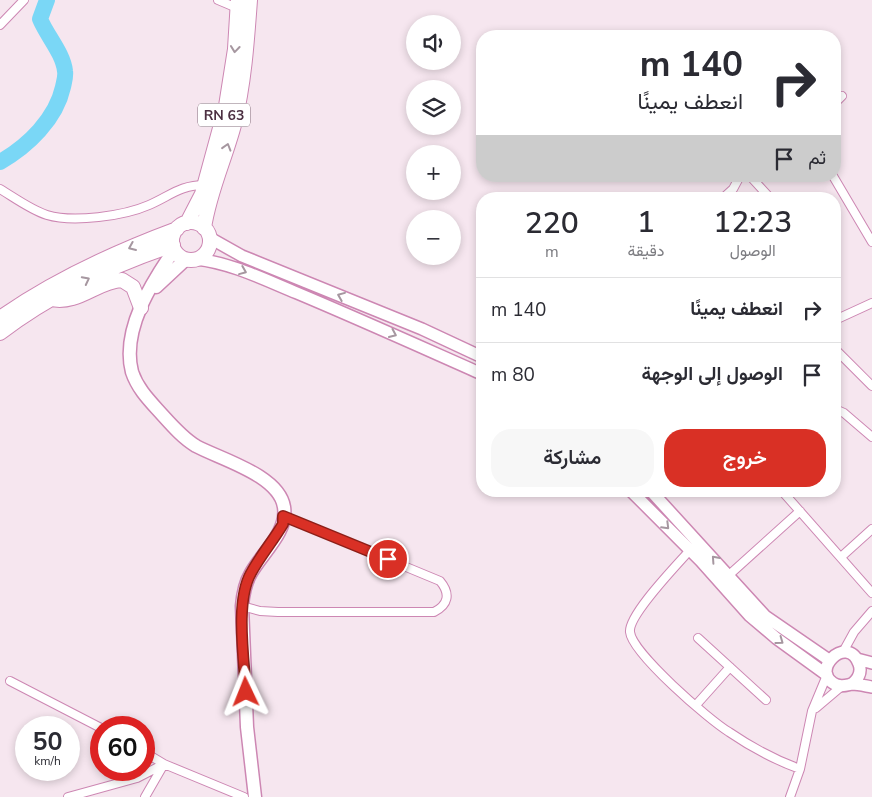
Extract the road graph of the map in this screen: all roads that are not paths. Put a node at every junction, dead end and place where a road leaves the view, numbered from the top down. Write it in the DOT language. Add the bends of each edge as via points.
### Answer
graph roads {
  1 [pos="24,0"];
  2 [pos="218,0"];
  3 [pos="250,0"];
  4 [pos="238,4"];
  5 [pos="0,25"];
  6 [pos="755,182"];
  7 [pos="837,182"];
  8 [pos="205,185"];
  9 [pos="0,189"];
  10 [pos="765,192"];
  11 [pos="182,226"];
  12 [pos="207,233"];
  13 [pos="872,242"];
  14 [pos="174,248"];
  15 [pos="191,259"];
  16 [pos="51,299"];
  17 [pos="143,302"];
  18 [pos="872,302"];
  19 [pos="841,317"];
  20 [pos="0,318"];
  21 [pos="0,333"];
  22 [pos="476,354"];
  23 [pos="841,355"];
  24 [pos="476,371"];
  25 [pos="872,386"];
  26 [pos="841,412"];
  27 [pos="872,437"];
  28 [pos="637,497"];
  29 [pos="657,497"];
  30 [pos="787,497"];
  31 [pos="800,511"];
  32 [pos="283,516"];
  33 [pos="872,529"];
  34 [pos="690,550"];
  35 [pos="841,557"];
  36 [pos="729,575"];
  37 [pos="872,593"];
  38 [pos="242,606"];
  39 [pos="872,611"];
  40 [pos="698,638"];
  41 [pos="843,652"];
  42 [pos="857,659"];
  43 [pos="829,660"];
  44 [pos="872,663"];
  45 [pos="730,667"];
  46 [pos="827,675"];
  47 [pos="10,681"];
  48 [pos="847,685"];
  49 [pos="872,687"];
  50 [pos="766,700"];
  51 [pos="696,705"];
  52 [pos="812,711"];
  53 [pos="90,722"];
  54 [pos="155,759"];
  55 [pos="164,764"];
  56 [pos="800,769"];
  57 [pos="68,797"];
  58 [pos="145,797"];
  59 [pos="244,797"];
  60 [pos="256,797"];
  61 [pos="790,797"];
  1 -- 5 [label="street"];
  2 -- 4 [label="street"];
  12 -- 3 [label="highway, one-way" via="208,206 228,148 246,63"];
  4 -- 8 [label="highway, RN 63, one-way" via="226,106"];
  6 -- 10 [label="street"];
  7 -- 13 [label="street"];
  8 -- 9 [label="street" via="184,186 134,211 94,217 47,215"];
  8 -- 11 [label="highway, RN 63" via="199,204"];
  11 -- 12 [label="highway" via="196,223"];
  11 -- 14 [label="highway" via="173,239"];
  11 -- 20 [label="highway, one-way" via="89,266"];
  12 -- 15 [label="highway" via="207,251"];
  22 -- 12 [label="main road, one-way" via="233,252"];
  14 -- 15 [label="highway"];
  16 -- 14 [label="highway, one-way" via="98,274"];
  14 -- 17 [label="main road"];
  15 -- 17 [label="main road"];
  15 -- 24 [label="main road, one-way" via="237,269"];
  16 -- 17 [label="highway" via="69,300 122,280"];
  16 -- 21 [label="highway"];
  17 -- 32 [label="main road" via="130,351 132,372 144,394 185,438 258,476 276,491 284,506"];
  18 -- 19 [label="street"];
  23 -- 25 [label="street"];
  26 -- 27 [label="street"];
  28 -- 34 [label="main road, one-way"];
  36 -- 29 [label="main road, one-way"];
  30 -- 31 [label="street"];
  31 -- 35 [label="street"];
  31 -- 36 [label="street"];
  32 -- 38 [label="main road" via="283,524 250,574"];
  32 -- 38 [label="street" via="440,581 446,588 447,599 442,608 434,612 278,612"];
  33 -- 35 [label="street"];
  34 -- 46 [label="main road, one-way" via="762,627"];
  34 -- 51 [label="street" via="636,613 630,631 638,650"];
  35 -- 37 [label="street"];
  36 -- 43 [label="main road" via="765,616"];
  38 -- 60 [label="main road" via="247,727"];
  39 -- 41 [label="street" via="854,632"];
  40 -- 45 [label="street"];
  41 -- 42 [label="main road"];
  41 -- 43 [label="main road"];
  42 -- 44 [label="main road"];
  42 -- 48 [label="main road" via="859,674"];
  43 -- 46 [label="main road"];
  45 -- 50 [label="street"];
  45 -- 51 [label="street"];
  46 -- 48 [label="main road" via="832,682"];
  46 -- 52 [label="street"];
  47 -- 53 [label="street"];
  48 -- 49 [label="main road"];
  48 -- 52 [label="street"];
  51 -- 56 [label="street" via="727,731 777,760"];
  52 -- 56 [label="street"];
  54 -- 55 [label="street"];
  55 -- 57 [label="street" via="137,778"];
  55 -- 58 [label="street"];
  55 -- 59 [label="street"];
  56 -- 61 [label="street"];
}
